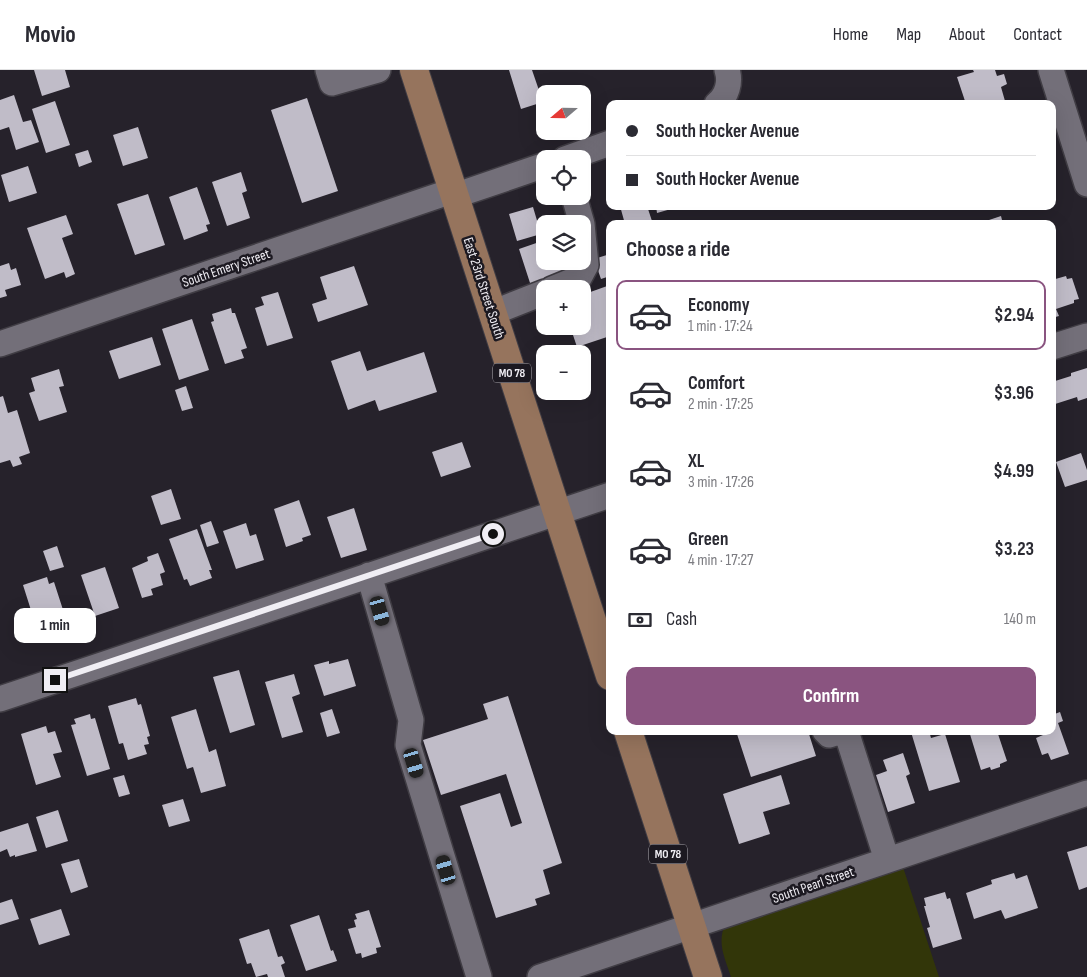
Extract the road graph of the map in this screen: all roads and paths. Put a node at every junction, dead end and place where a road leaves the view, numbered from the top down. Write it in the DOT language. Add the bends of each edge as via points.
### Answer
graph roads {
  1 [pos="328,70"];
  2 [pos="378,70"];
  3 [pos="414,70"];
  4 [pos="727,70"];
  5 [pos="1051,70"];
  6 [pos="721,100"];
  7 [pos="606,144"];
  8 [pos="590,150"];
  9 [pos="536,168"];
  10 [pos="1087,184"];
  11 [pos="453,193"];
  12 [pos="583,270"];
  13 [pos="574,280"];
  14 [pos="536,296"];
  15 [pos="492,313"];
  16 [pos="1087,336"];
  17 [pos="0,344"];
  18 [pos="1056,346"];
  19 [pos="606,496"];
  20 [pos="557,513"];
  21 [pos="370,575"];
  22 [pos="606,659"];
  23 [pos="0,699"];
  24 [pos="629,735"];
  25 [pos="845,735"];
  26 [pos="1087,794"];
  27 [pos="887,860"];
  28 [pos="691,926"];
  29 [pos="479,977"];
  30 [pos="540,977"];
  31 [pos="708,977"];
  1 -- 2 [label="street" via="332,83"];
  3 -- 11 [label="main road, East 23rd Street South / MO 78"];
  4 -- 6 [label="street" via="727,93"];
  5 -- 10 [label="street"];
  7 -- 8 [label="street"];
  9 -- 11 [label="street, South Emery Street"];
  11 -- 15 [label="main road, East 23rd Street South / MO 78"];
  11 -- 17 [label="street, South Emery Street"];
  12 -- 13 [label="street"];
  14 -- 15 [label="street"];
  15 -- 20 [label="main road, East 23rd Street South / MO 78"];
  16 -- 18 [label="street"];
  19 -- 20 [label="street"];
  20 -- 21 [label="street"];
  20 -- 22 [label="main road, East 23rd Street South / MO 78"];
  21 -- 23 [label="street"];
  21 -- 29 [label="street" via="411,720 408,745"];
  24 -- 28 [label="main road, MO 78"];
  25 -- 27 [label="street"];
  26 -- 27 [label="street, South Pearl Street"];
  27 -- 28 [label="street, South Pearl Street"];
  28 -- 30 [label="street, South Pearl Street"];
  28 -- 31 [label="main road, MO 78"];
}
